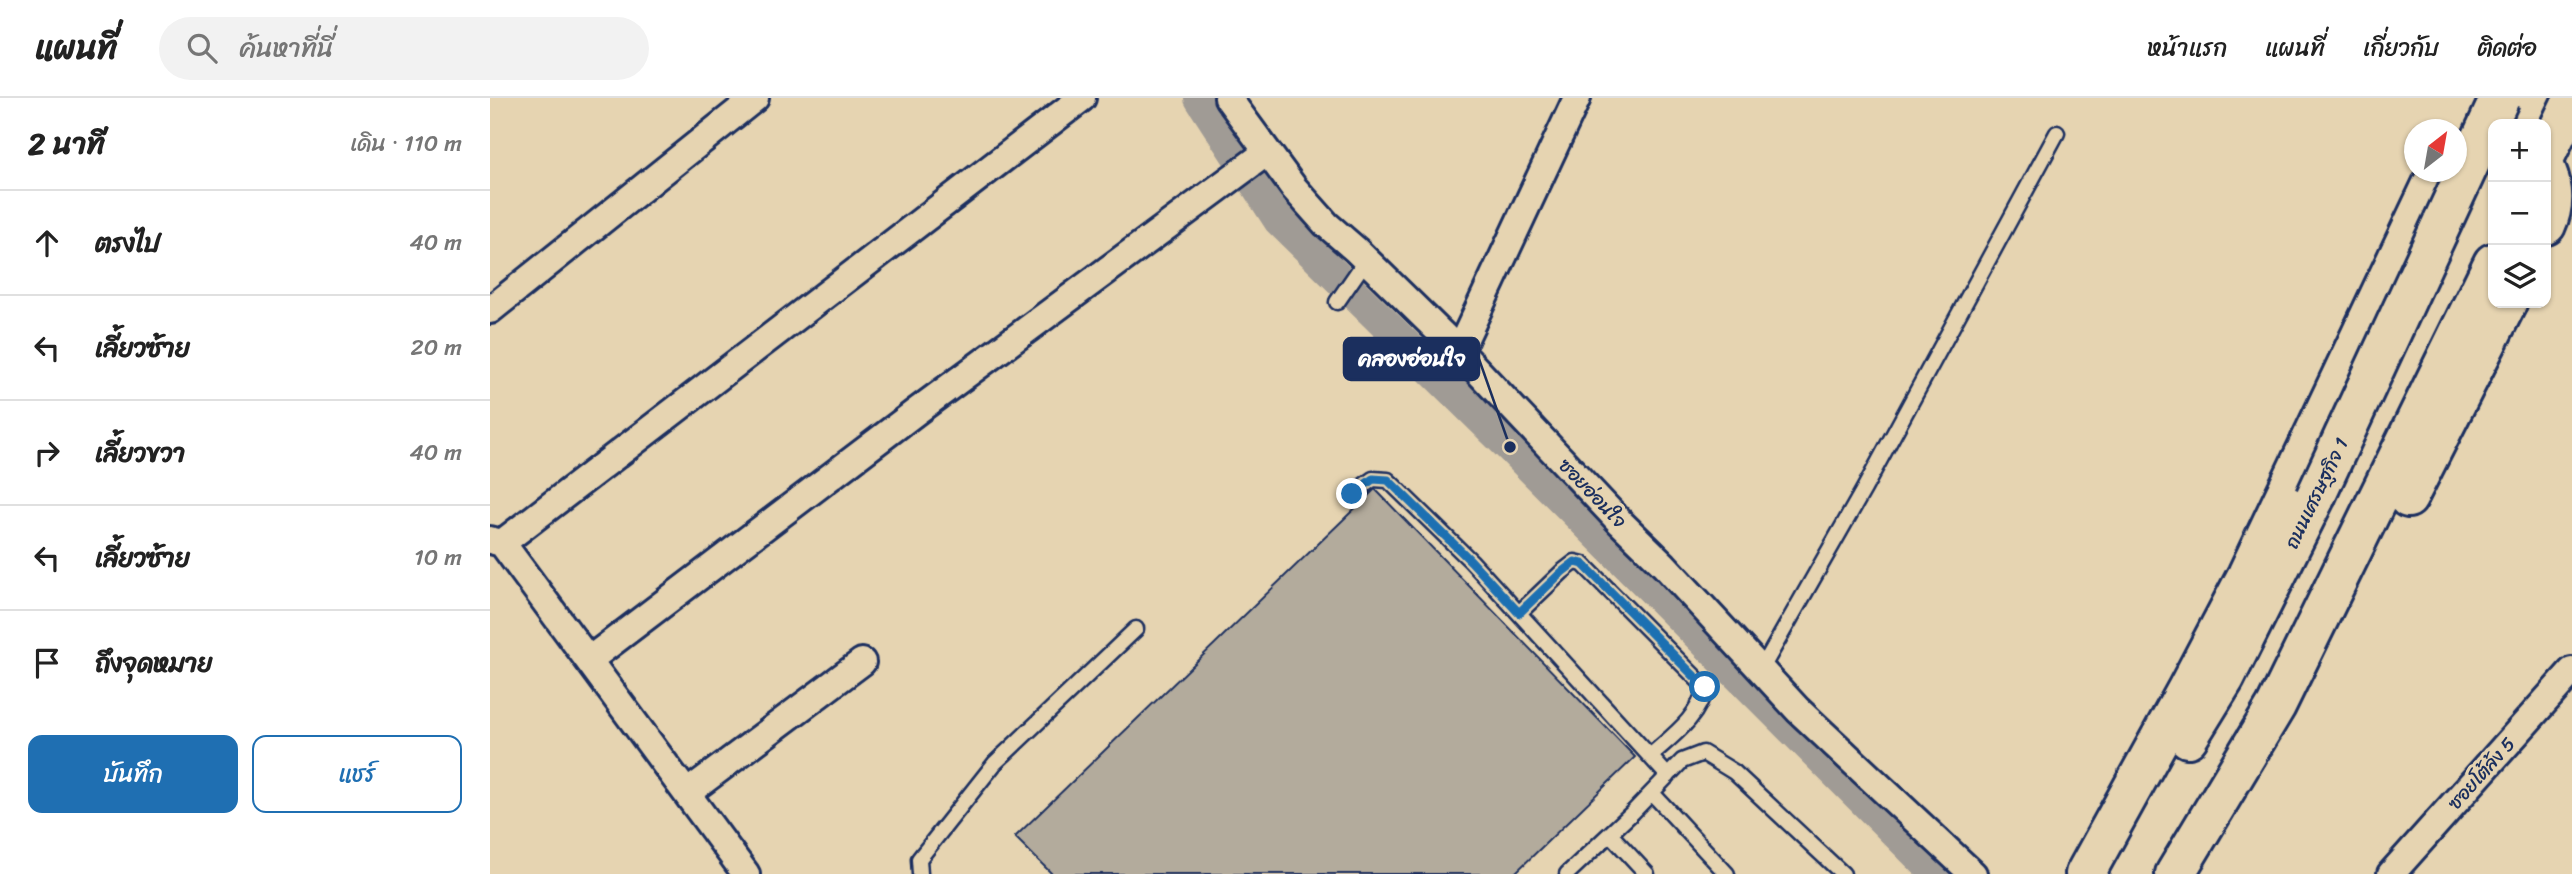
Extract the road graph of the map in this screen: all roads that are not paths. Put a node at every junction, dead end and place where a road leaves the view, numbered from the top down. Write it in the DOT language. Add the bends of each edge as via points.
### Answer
graph roads {
  1 [pos="755,98"];
  2 [pos="1082,98"];
  3 [pos="1228,98"];
  4 [pos="1577,98"];
  5 [pos="2500,98"];
  6 [pos="2572,101"];
  7 [pos="2057,133"];
  8 [pos="2488,138"];
  9 [pos="2467,144"];
  10 [pos="2551,145"];
  11 [pos="1251,163"];
  12 [pos="2433,182"];
  13 [pos="2551,182"];
  14 [pos="2551,214"];
  15 [pos="1362,267"];
  16 [pos="2488,273"];
  17 [pos="1337,302"];
  18 [pos="2504,308"];
  19 [pos="490,310"];
  20 [pos="1459,351"];
  21 [pos="1352,494"];
  22 [pos="496,542"];
  23 [pos="1519,613"];
  24 [pos="1136,629"];
  25 [pos="589,660"];
  26 [pos="862,662"];
  27 [pos="1761,670"];
  28 [pos="2572,671"];
  29 [pos="1650,756"];
  30 [pos="1668,776"];
  31 [pos="687,793"];
  32 [pos="1652,793"];
  33 [pos="1610,834"];
  34 [pos="747,874"];
  35 [pos="920,874"];
  36 [pos="1567,874"];
  37 [pos="1647,874"];
  38 [pos="1727,874"];
  39 [pos="1843,874"];
  40 [pos="1973,874"];
  41 [pos="2085,874"];
  42 [pos="2106,874"];
  43 [pos="2175,874"];
  44 [pos="2200,874"];
  45 [pos="2391,874"];
  1 -- 19 [label="street"];
  2 -- 22 [label="street"];
  3 -- 11 [label="street, ซอยอ่อนใจ"];
  4 -- 20 [label="street"];
  5 -- 42 [label="main road, ถนนเศรษฐกิจ 1, bridge" via="2315,498 2225,678"];
  6 -- 10 [label="main road"];
  7 -- 27 [label="lane"];
  8 -- 9 [label="main road"];
  11 -- 15 [label="street, ซอยอ่อนใจ" via="1294,188"];
  11 -- 25 [label="street"];
  12 -- 41 [label="main road" via="2247,575"];
  13 -- 14 [label="main road"];
  15 -- 17 [label="lane"];
  15 -- 20 [label="street, ซอยอ่อนใจ"];
  16 -- 43 [label="main road" via="2276,706"];
  18 -- 44 [label="main road" via="2302,703"];
  20 -- 27 [label="street, ซอยอ่อนใจ"];
  21 -- 23 [label="lane" via="1373,479 1388,480"];
  22 -- 25 [label="street"];
  23 -- 29 [label="lane"];
  23 -- 29 [label="lane" via="1575,562 1583,564 1705,687 1691,718"];
  24 -- 35 [label="lane" via="995,763 919,859"];
  25 -- 31 [label="street"];
  26 -- 31 [label="street"];
  27 -- 40 [label="street, ซอยอ่อนใจ"];
  28 -- 45 [label="street, ซอยโต้ล้ง 5"];
  29 -- 30 [label="lane"];
  30 -- 32 [label="lane"];
  30 -- 39 [label="lane" via="1682,761 1703,753 1734,772"];
  31 -- 34 [label="street"];
  32 -- 33 [label="lane"];
  32 -- 38 [label="lane"];
  33 -- 36 [label="lane"];
  33 -- 37 [label="lane"];
}
